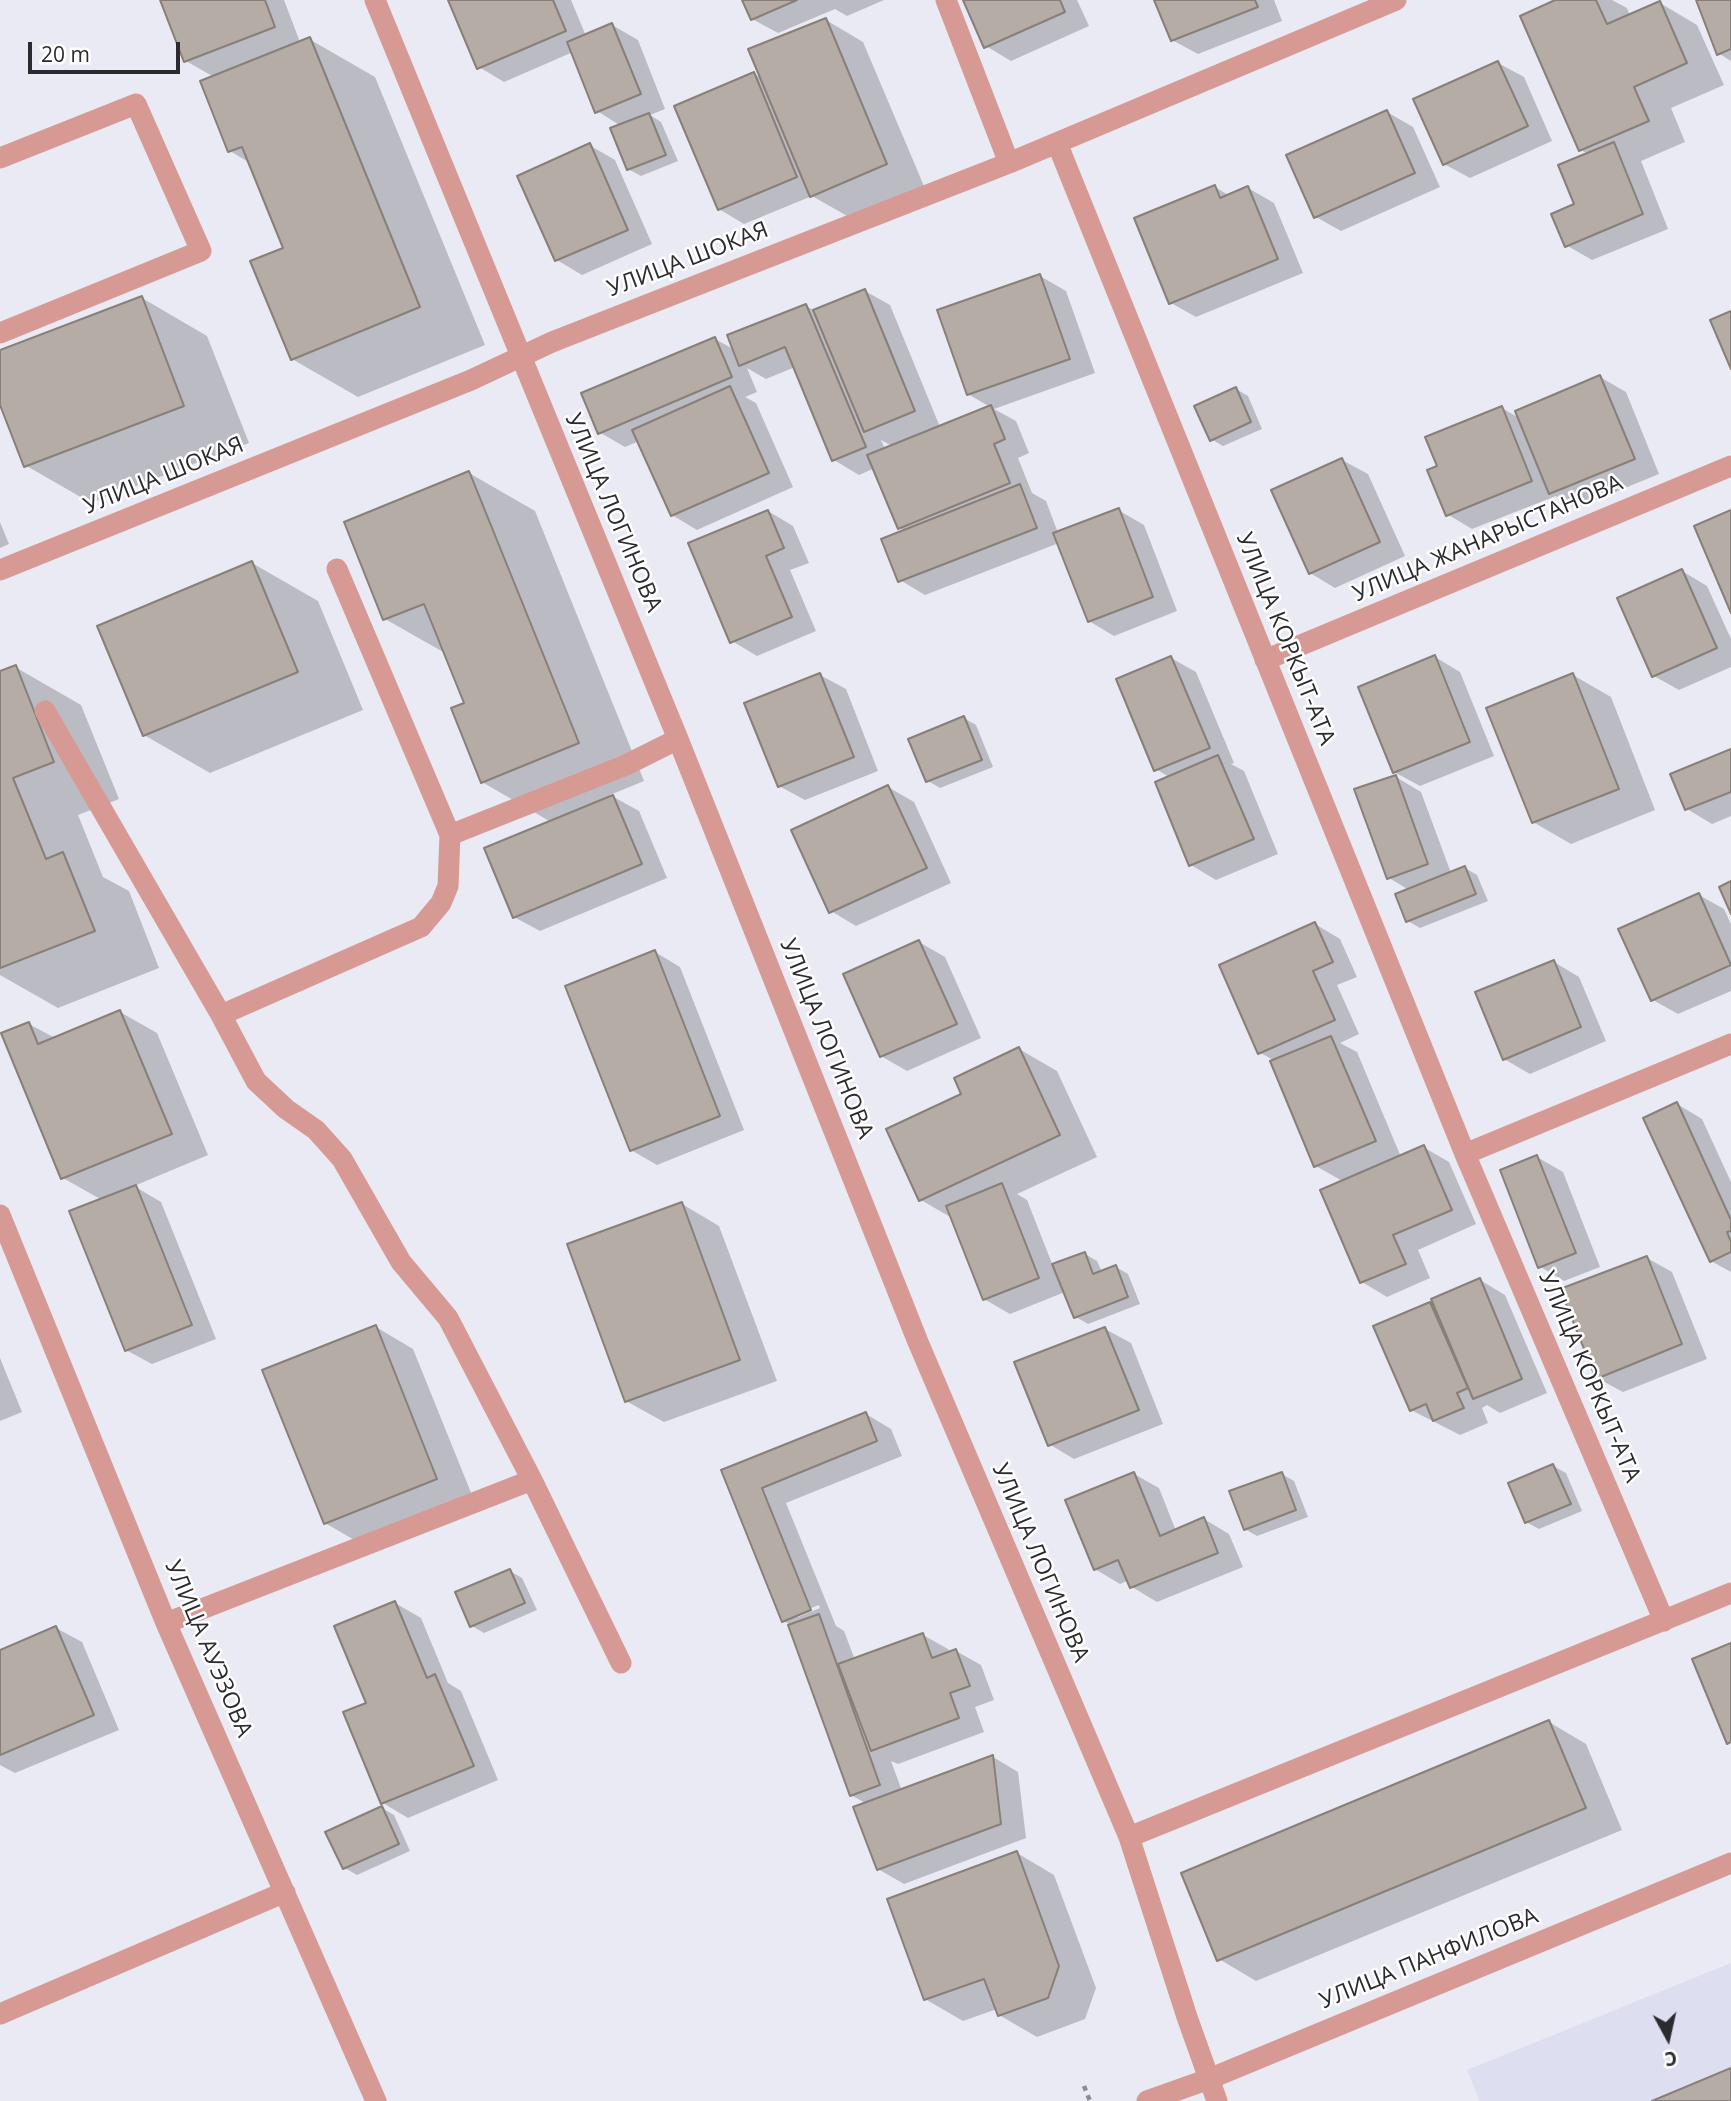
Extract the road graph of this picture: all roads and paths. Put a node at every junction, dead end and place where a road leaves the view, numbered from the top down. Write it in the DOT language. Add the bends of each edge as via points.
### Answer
graph roads {
  1 [pos="375,0"];
  2 [pos="946,0"];
  3 [pos="1396,0"];
  4 [pos="1057,143"];
  5 [pos="0,158"];
  6 [pos="1009,163"];
  7 [pos="0,333"];
  8 [pos="520,357"];
  9 [pos="1731,467"];
  10 [pos="337,569"];
  11 [pos="0,570"];
  12 [pos="1265,660"];
  13 [pos="45,711"];
  14 [pos="678,739"];
  15 [pos="450,835"];
  16 [pos="221,1015"];
  17 [pos="1731,1044"];
  18 [pos="1465,1154"];
  19 [pos="0,1215"];
  20 [pos="532,1480"];
  21 [pos="1731,1593"];
  22 [pos="1664,1621"];
  23 [pos="166,1623"];
  24 [pos="621,1663"];
  25 [pos="1129,1838"];
  26 [pos="1731,1863"];
  27 [pos="285,1892"];
  28 [pos="0,2014"];
  29 [pos="1209,2079"];
  30 [pos="1084,2086"];
  31 [pos="376,2101"];
  32 [pos="1090,2101"];
  33 [pos="1147,2101"];
  34 [pos="1217,2101"];
  1 -- 8 [label="street, УЛИЦА ЛОГИНОВА"];
  2 -- 6 [label="street"];
  3 -- 4 [label="street, УЛИЦА ШОКАЯ"];
  4 -- 6 [label="street, УЛИЦА ШОКАЯ"];
  4 -- 12 [label="street, УЛИЦА КОРКЫТ-АТА"];
  5 -- 7 [label="street" via="136,104 201,251"];
  6 -- 8 [label="street, УЛИЦА ШОКАЯ"];
  8 -- 11 [label="street, УЛИЦА ШОКАЯ"];
  8 -- 14 [label="street, УЛИЦА ЛОГИНОВА"];
  9 -- 12 [label="street, УЛИЦА ЖАНАРЫСТАНОВА"];
  10 -- 15 [label="street"];
  12 -- 18 [label="street, УЛИЦА КОРКЫТ-АТА"];
  13 -- 16 [label="street"];
  14 -- 15 [label="street" via="626,765"];
  14 -- 25 [label="street, УЛИЦА ЛОГИНОВА" via="918,1342"];
  15 -- 16 [label="street" via="448,886 441,903 421,927"];
  16 -- 20 [label="street" via="256,1081 316,1130 342,1159 401,1262 448,1318"];
  17 -- 18 [label="street"];
  18 -- 22 [label="street, УЛИЦА КОРКЫТ-АТА"];
  19 -- 23 [label="street, УЛИЦА АУЭЗОВА"];
  20 -- 23 [label="street"];
  20 -- 24 [label="street"];
  21 -- 22 [label="street"];
  22 -- 25 [label="street"];
  23 -- 27 [label="street, УЛИЦА АУЭЗОВА"];
  25 -- 29 [label="street, УЛИЦА ЛОГИНОВА"];
  26 -- 29 [label="street, УЛИЦА ПАНФИЛОВА"];
  27 -- 28 [label="street"];
  27 -- 31 [label="street, УЛИЦА АУЭЗОВА"];
  29 -- 33 [label="street, УЛИЦА ПАНФИЛОВА"];
  29 -- 34 [label="street, УЛИЦА ЛОГИНОВА"];
  30 -- 32 [label="path"];
}
